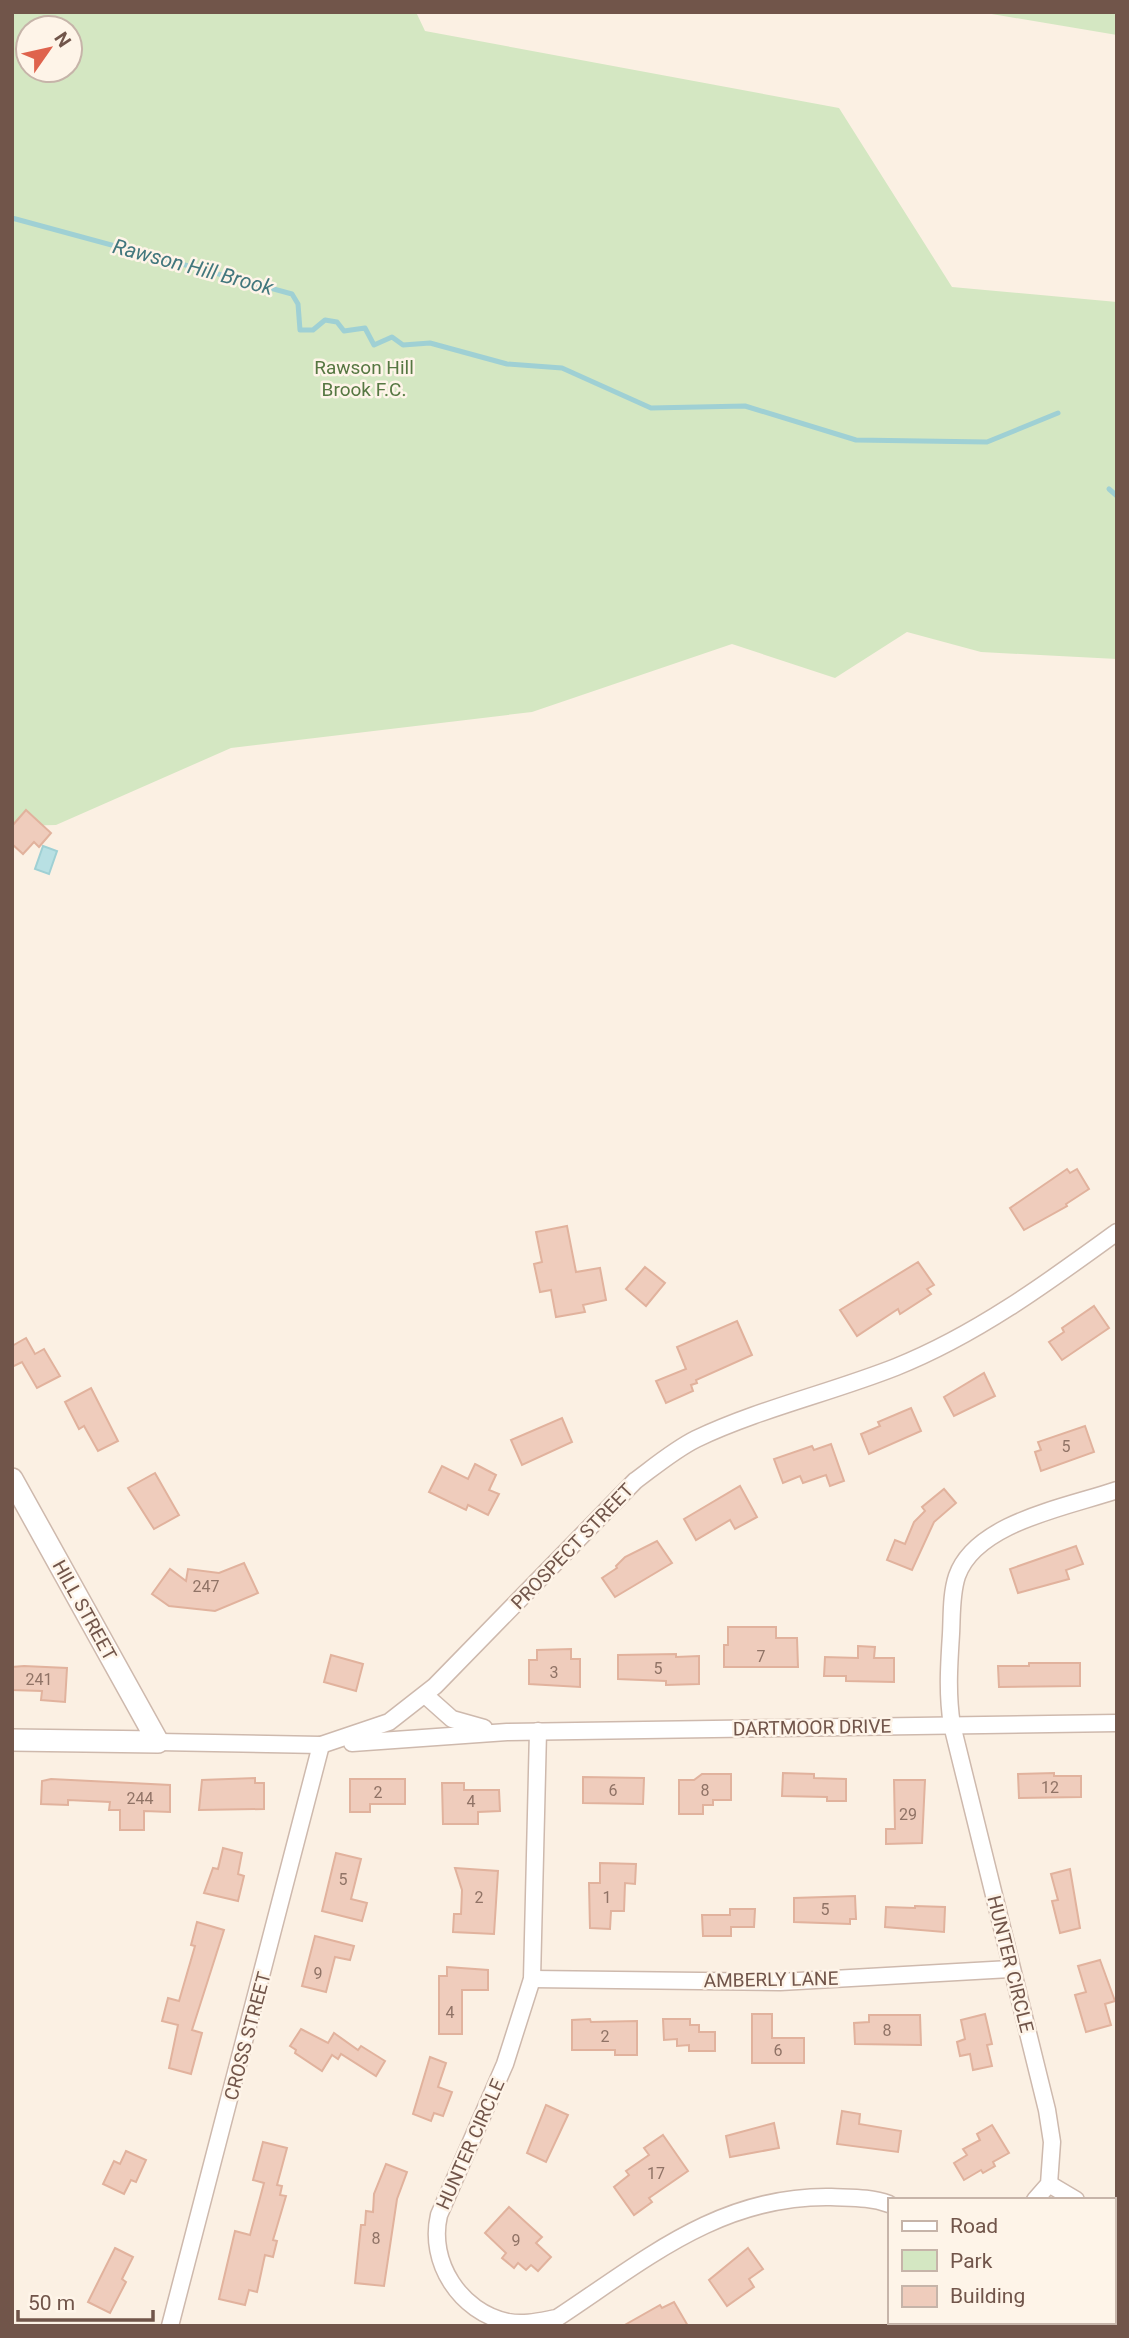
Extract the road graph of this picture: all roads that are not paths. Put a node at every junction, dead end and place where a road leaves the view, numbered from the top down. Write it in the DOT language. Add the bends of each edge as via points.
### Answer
graph roads {
  1 [pos="1117,1232"];
  2 [pos="12,1479"];
  3 [pos="1117,1490"];
  4 [pos="425,1695"];
  5 [pos="400,1716"];
  6 [pos="1117,1723"];
  7 [pos="952,1725"];
  8 [pos="538,1731"];
  9 [pos="507,1732"];
  10 [pos="430,1737"];
  11 [pos="12,1740"];
  12 [pos="158,1742"];
  13 [pos="321,1745"];
  14 [pos="1010,1969"];
  15 [pos="532,1979"];
  16 [pos="1049,2184"];
  17 [pos="1037,2198"];
  18 [pos="1073,2198"];
  19 [pos="888,2204"];
  20 [pos="170,2326"];
  1 -- 4 [label="street, PROSPECT STREET" via="1044,1285 947,1343 896,1367 695,1440 665,1459 635,1481"];
  2 -- 12 [label="street, HILL STREET"];
  3 -- 7 [label="street, HUNTER CIRCLE" via="1003,1529 966,1558 953,1593 948,1698"];
  4 -- 5 [label="street, PROSPECT STREET"];
  4 -- 9 [label="street, DARTMOOR DRIVE" via="460,1723"];
  5 -- 10 [label="street"];
  5 -- 13 [label="street, PROSPECT STREET" via="362,1734"];
  6 -- 7 [label="street, DARTMOOR DRIVE"];
  7 -- 8 [label="street, DARTMOOR DRIVE"];
  7 -- 14 [label="street, HUNTER CIRCLE"];
  8 -- 9 [label="street, DARTMOOR DRIVE"];
  8 -- 15 [label="street, HUNTER CIRCLE"];
  9 -- 10 [label="street, DARTMOOR DRIVE"];
  10 -- 13 [label="street, DARTMOOR DRIVE"];
  11 -- 12 [label="street, PROSPECT STREET"];
  12 -- 13 [label="street, PROSPECT STREET"];
  13 -- 20 [label="street, CROSS STREET"];
  14 -- 15 [label="street, AMBERLY LANE" via="779,1982"];
  14 -- 16 [label="street, HUNTER CIRCLE" via="1047,2110 1052,2142"];
  15 -- 19 [label="street, HUNTER CIRCLE" via="505,2064 446,2196 435,2234 452,2285 479,2310 510,2322 557,2318 688,2232 771,2200 872,2198"];
  16 -- 17 [label="street"];
  16 -- 18 [label="street"];
}
